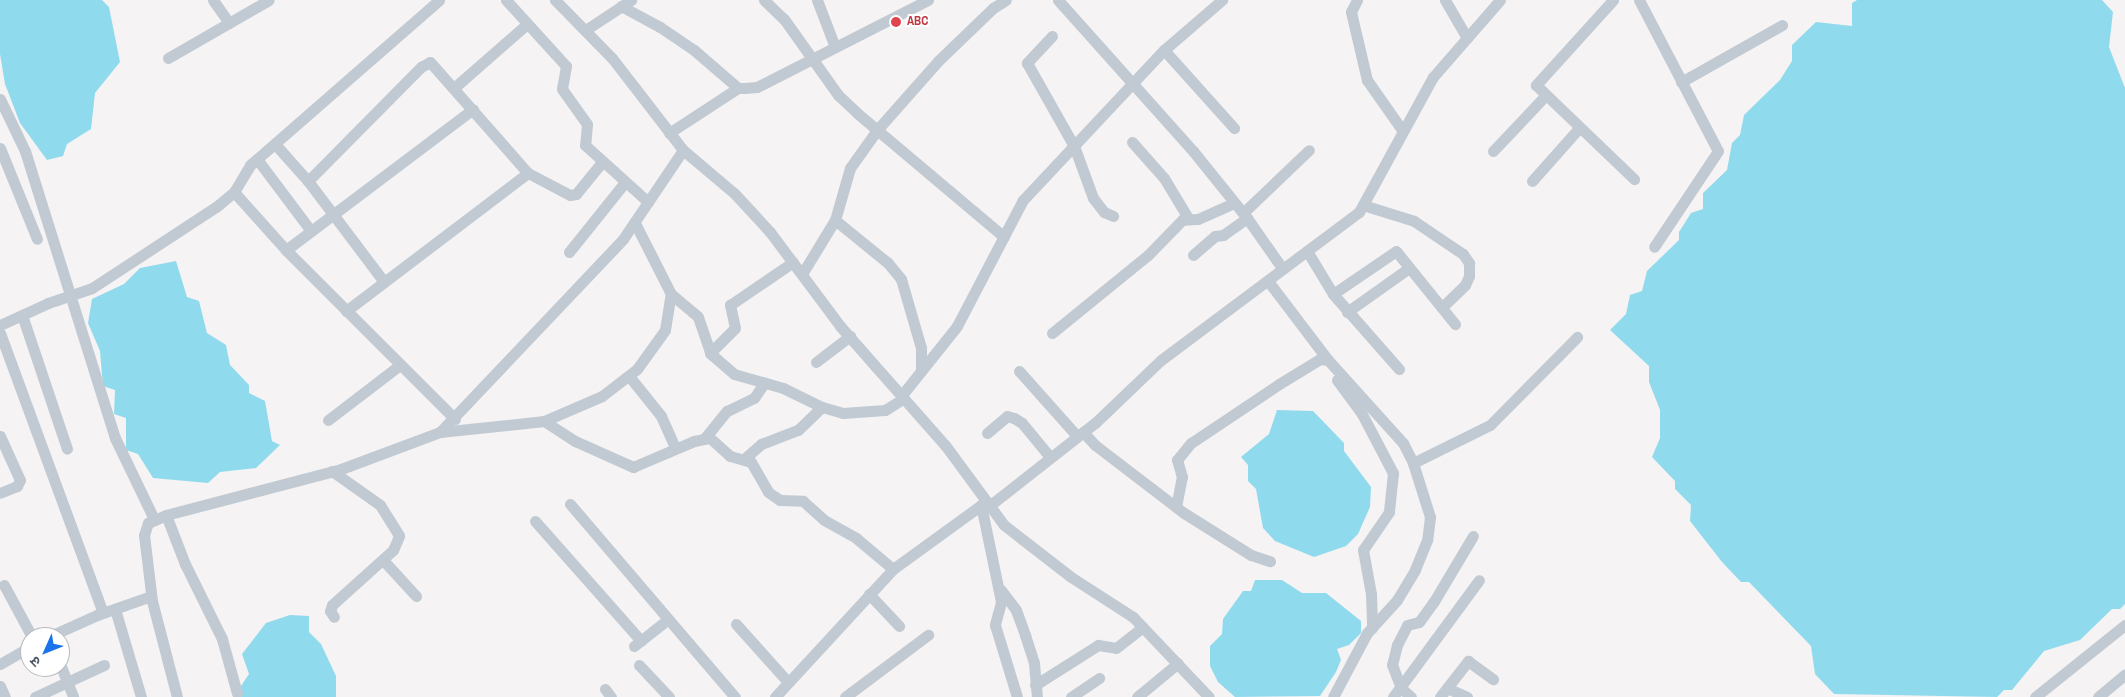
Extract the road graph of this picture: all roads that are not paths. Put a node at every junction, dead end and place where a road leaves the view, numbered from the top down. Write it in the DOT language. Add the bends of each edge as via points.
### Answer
graph roads {
  1 [pos="213,0"];
  2 [pos="269,0"];
  3 [pos="439,0"];
  4 [pos="506,0"];
  5 [pos="555,0"];
  6 [pos="764,0"];
  7 [pos="817,0"];
  8 [pos="928,0"];
  9 [pos="1006,0"];
  10 [pos="1058,0"];
  11 [pos="1222,0"];
  12 [pos="1357,0"];
  13 [pos="1445,0"];
  14 [pos="1500,0"];
  15 [pos="1613,0"];
  16 [pos="1639,0"];
  17 [pos="626,3"];
  18 [pos="229,23"];
  19 [pos="527,24"];
  20 [pos="1782,25"];
  21 [pos="587,29"];
  22 [pos="1052,36"];
  23 [pos="1467,38"];
  24 [pos="835,47"];
  25 [pos="1164,50"];
  26 [pos="168,58"];
  27 [pos="814,58"];
  28 [pos="1681,82"];
  29 [pos="1131,84"];
  30 [pos="455,87"];
  31 [pos="738,88"];
  32 [pos="1545,96"];
  33 [pos="0,98"];
  34 [pos="473,108"];
  35 [pos="1234,128"];
  36 [pos="1580,128"];
  37 [pos="877,130"];
  38 [pos="1402,130"];
  39 [pos="670,133"];
  40 [pos="1132,142"];
  41 [pos="275,144"];
  42 [pos="1074,146"];
  43 [pos="0,148"];
  44 [pos="683,150"];
  45 [pos="1309,150"];
  46 [pos="1493,151"];
  47 [pos="257,159"];
  48 [pos="602,162"];
  49 [pos="528,173"];
  50 [pos="1634,179"];
  51 [pos="308,181"];
  52 [pos="1532,181"];
  53 [pos="625,182"];
  54 [pos="234,192"];
  55 [pos="648,202"];
  56 [pos="1234,203"];
  57 [pos="1363,206"];
  58 [pos="333,214"];
  59 [pos="1245,215"];
  60 [pos="1113,216"];
  61 [pos="1188,218"];
  62 [pos="835,220"];
  63 [pos="635,223"];
  64 [pos="311,231"];
  65 [pos="1004,236"];
  66 [pos="37,239"];
  67 [pos="1654,247"];
  68 [pos="286,250"];
  69 [pos="1306,251"];
  70 [pos="568,252"];
  71 [pos="1193,255"];
  72 [pos="792,262"];
  73 [pos="1282,268"];
  74 [pos="1408,268"];
  75 [pos="802,274"];
  76 [pos="384,282"];
  77 [pos="1268,282"];
  78 [pos="671,294"];
  79 [pos="1332,294"];
  80 [pos="69,298"];
  81 [pos="1442,307"];
  82 [pos="346,310"];
  83 [pos="1347,312"];
  84 [pos="22,315"];
  85 [pos="1454,324"];
  86 [pos="0,325"];
  87 [pos="1052,332"];
  88 [pos="0,333"];
  89 [pos="850,336"];
  90 [pos="1577,337"];
  91 [pos="710,353"];
  92 [pos="1324,359"];
  93 [pos="816,362"];
  94 [pos="400,365"];
  95 [pos="1399,368"];
  96 [pos="921,371"];
  97 [pos="1019,371"];
  98 [pos="629,376"];
  99 [pos="764,383"];
  100 [pos="903,396"];
  101 [pos="822,407"];
  102 [pos="455,419"];
  103 [pos="328,420"];
  104 [pos="544,420"];
  105 [pos="440,432"];
  106 [pos="986,432"];
  107 [pos="1080,434"];
  108 [pos="0,436"];
  109 [pos="704,439"];
  110 [pos="675,448"];
  111 [pos="68,449"];
  112 [pos="1050,458"];
  113 [pos="744,459"];
  114 [pos="1413,463"];
  115 [pos="332,472"];
  116 [pos="0,493"];
  117 [pos="570,504"];
  118 [pos="985,505"];
  119 [pos="1176,507"];
  120 [pos="166,515"];
  121 [pos="154,519"];
  122 [pos="535,521"];
  123 [pos="1473,536"];
  124 [pos="383,560"];
  125 [pos="1270,561"];
  126 [pos="893,569"];
  127 [pos="1479,580"];
  128 [pos="4,585"];
  129 [pos="998,586"];
  130 [pos="869,594"];
  131 [pos="151,596"];
  132 [pos="416,596"];
  133 [pos="115,609"];
  134 [pos="97,615"];
  135 [pos="334,617"];
  136 [pos="667,620"];
  137 [pos="736,624"];
  138 [pos="2125,625"];
  139 [pos="899,626"];
  140 [pos="27,627"];
  141 [pos="70,627"];
  142 [pos="1143,627"];
  143 [pos="1372,628"];
  144 [pos="928,635"];
  145 [pos="20,653"];
  146 [pos="1178,663"];
  147 [pos="0,664"];
  148 [pos="104,665"];
  149 [pos="639,665"];
  150 [pos="2125,674"];
  151 [pos="64,677"];
  152 [pos="1098,678"];
  153 [pos="1493,679"];
  154 [pos="66,682"];
  155 [pos="788,682"];
  156 [pos="1035,685"];
  157 [pos="0,686"];
  158 [pos="1397,692"];
  159 [pos="1443,692"];
  160 [pos="237,693"];
  161 [pos="5,697"];
  162 [pos="35,697"];
  163 [pos="73,697"];
  164 [pos="141,697"];
  165 [pos="177,697"];
  166 [pos="669,697"];
  167 [pos="735,697"];
  168 [pos="775,697"];
  169 [pos="845,697"];
  170 [pos="1017,697"];
  171 [pos="1037,697"];
  172 [pos="1071,697"];
  173 [pos="1137,697"];
  174 [pos="1209,697"];
  175 [pos="1333,697"];
  176 [pos="1411,697"];
  177 [pos="1467,697"];
  178 [pos="2035,697"];
  179 [pos="2098,697"];
  1 -- 18 [label="street"];
  2 -- 18 [label="street"];
  3 -- 41 [label="street"];
  4 -- 19 [label="street"];
  5 -- 21 [label="street"];
  6 -- 27 [label="street"];
  7 -- 24 [label="street"];
  8 -- 24 [label="street"];
  9 -- 37 [label="street" via="993,8 938,61"];
  10 -- 29 [label="street"];
  11 -- 25 [label="street"];
  12 -- 38 [label="street" via="1351,12 1367,80"];
  13 -- 23 [label="street"];
  14 -- 23 [label="street"];
  15 -- 32 [label="street" via="1539,79 1536,85"];
  16 -- 28 [label="street"];
  17 -- 21 [label="street"];
  17 -- 31 [label="street" via="694,50"];
  18 -- 26 [label="street"];
  19 -- 30 [label="street"];
  19 -- 48 [label="street" via="566,66 562,89 587,124 586,145"];
  20 -- 28 [label="street"];
  21 -- 39 [label="street"];
  22 -- 42 [label="street" via="1027,63"];
  23 -- 38 [label="street" via="1433,77"];
  24 -- 27 [label="street"];
  25 -- 29 [label="street"];
  25 -- 35 [label="street"];
  27 -- 31 [label="street" via="757,87"];
  27 -- 37 [label="street" via="838,95"];
  28 -- 67 [label="street" via="1718,151"];
  29 -- 42 [label="street"];
  29 -- 56 [label="street"];
  30 -- 34 [label="street"];
  30 -- 51 [label="street" via="434,64 426,63"];
  31 -- 39 [label="street"];
  32 -- 36 [label="street"];
  32 -- 46 [label="street"];
  33 -- 80 [label="street" via="25,151"];
  34 -- 49 [label="street"];
  34 -- 58 [label="street"];
  36 -- 50 [label="street"];
  36 -- 52 [label="street"];
  37 -- 62 [label="street" via="850,168"];
  37 -- 65 [label="street"];
  38 -- 57 [label="street"];
  39 -- 44 [label="street"];
  40 -- 61 [label="street" via="1164,178"];
  41 -- 47 [label="street"];
  41 -- 51 [label="street"];
  42 -- 60 [label="street" via="1093,198 1104,212"];
  42 -- 65 [label="street" via="1023,200"];
  43 -- 66 [label="street"];
  44 -- 55 [label="street"];
  44 -- 72 [label="street" via="753,212"];
  45 -- 59 [label="street"];
  47 -- 54 [label="street"];
  47 -- 64 [label="street"];
  48 -- 49 [label="street" via="576,194 570,195"];
  48 -- 53 [label="street"];
  49 -- 76 [label="street"];
  51 -- 58 [label="street"];
  53 -- 55 [label="street"];
  53 -- 70 [label="street"];
  54 -- 68 [label="street"];
  54 -- 80 [label="street" via="92,288"];
  55 -- 63 [label="street"];
  56 -- 59 [label="street"];
  56 -- 61 [label="street" via="1198,219"];
  57 -- 69 [label="street"];
  57 -- 81 [label="street" via="1414,221 1463,254 1469,263 1469,276 1465,285"];
  58 -- 64 [label="street"];
  58 -- 76 [label="street"];
  59 -- 71 [label="street"];
  59 -- 73 [label="street"];
  61 -- 87 [label="street"];
  62 -- 75 [label="street"];
  62 -- 96 [label="street" via="901,278 921,348"];
  63 -- 78 [label="street"];
  63 -- 102 [label="street"];
  64 -- 68 [label="street"];
  65 -- 96 [label="street" via="957,326"];
  68 -- 82 [label="street"];
  69 -- 73 [label="street"];
  69 -- 79 [label="street"];
  72 -- 75 [label="street"];
  72 -- 91 [label="street" via="730,305 735,328"];
  73 -- 77 [label="street"];
  74 -- 79 [label="street" via="1393,251"];
  74 -- 81 [label="street"];
  74 -- 83 [label="street"];
  75 -- 89 [label="street"];
  76 -- 82 [label="street"];
  77 -- 92 [label="street"];
  77 -- 107 [label="street" via="1161,360"];
  78 -- 91 [label="street" via="700,320"];
  78 -- 98 [label="street" via="664,330"];
  79 -- 83 [label="street"];
  80 -- 84 [label="street"];
  80 -- 121 [label="street" via="116,438"];
  81 -- 85 [label="street"];
  82 -- 94 [label="street"];
  83 -- 95 [label="street"];
  84 -- 86 [label="street"];
  84 -- 111 [label="street"];
  88 -- 134 [label="street"];
  89 -- 93 [label="street"];
  89 -- 100 [label="street"];
  90 -- 114 [label="street" via="1490,425"];
  91 -- 99 [label="street" via="734,374"];
  92 -- 114 [label="street" via="1387,422"];
  92 -- 119 [label="street" via="1249,402 1191,443 1178,460 1182,477"];
  92 -- 143 [label="street" via="1362,414 1393,473 1389,512 1363,550 1371,594"];
  94 -- 102 [label="street"];
  94 -- 103 [label="street"];
  96 -- 100 [label="street"];
  97 -- 107 [label="street"];
  98 -- 104 [label="street" via="602,396"];
  98 -- 110 [label="street" via="661,416"];
  99 -- 101 [label="street" via="784,388"];
  99 -- 109 [label="street" via="754,398 727,411"];
  100 -- 101 [label="street" via="891,408 875,412 844,413"];
  100 -- 118 [label="street" via="972,480"];
  101 -- 113 [label="street" via="798,430 762,444"];
  102 -- 105 [label="street"];
  104 -- 105 [label="street"];
  104 -- 110 [label="street" via="558,432 624,466 633,467"];
  105 -- 115 [label="street"];
  106 -- 112 [label="street" via="1007,416 1014,418 1022,423"];
  107 -- 112 [label="street"];
  107 -- 119 [label="street"];
  108 -- 116 [label="street" via="20,480 17,486"];
  109 -- 110 [label="street"];
  109 -- 113 [label="street" via="710,438 730,456"];
  112 -- 118 [label="street"];
  113 -- 126 [label="street" via="751,462 768,492 780,500 803,502"];
  114 -- 143 [label="street" via="1430,517 1428,540 1397,600"];
  115 -- 120 [label="street"];
  115 -- 124 [label="street" via="373,498 394,526 399,540"];
  117 -- 136 [label="street"];
  118 -- 126 [label="street"];
  118 -- 129 [label="street"];
  118 -- 142 [label="street" via="1022,540"];
  119 -- 125 [label="street" via="1251,555"];
  120 -- 121 [label="street"];
  120 -- 160 [label="street" via="185,564 222,639"];
  121 -- 131 [label="street" via="144,529"];
  122 -- 136 [label="street" via="637,643"];
  123 -- 158 [label="street" via="1419,622 1407,625 1396,645 1392,665"];
  124 -- 132 [label="street"];
  124 -- 135 [label="street" via="332,605 330,611"];
  126 -- 130 [label="street"];
  127 -- 158 [label="street"];
  128 -- 140 [label="street"];
  129 -- 156 [label="street" via="1016,610 1026,635 1034,663"];
  129 -- 170 [label="street" via="1001,602 995,625"];
  130 -- 139 [label="street"];
  130 -- 155 [label="street"];
  131 -- 133 [label="street"];
  131 -- 165 [label="street"];
  133 -- 134 [label="street"];
  133 -- 164 [label="street"];
  134 -- 141 [label="street"];
  136 -- 167 [label="street"];
  137 -- 155 [label="street"];
  138 -- 178 [label="street"];
  142 -- 146 [label="street"];
  142 -- 156 [label="street" via="1116,648 1098,645"];
  143 -- 175 [label="street"];
  144 -- 169 [label="street"];
  145 -- 147 [label="street"];
  146 -- 173 [label="street"];
  146 -- 174 [label="street"];
  148 -- 154 [label="street"];
  149 -- 166 [label="street"];
  150 -- 179 [label="street"];
  151 -- 154 [label="street"];
  152 -- 172 [label="street"];
  153 -- 159 [label="street" via="1468,660"];
  154 -- 162 [label="street"];
  154 -- 163 [label="street"];
  155 -- 168 [label="street"];
  156 -- 171 [label="street"];
  157 -- 161 [label="street"];
  158 -- 176 [label="street"];
  159 -- 177 [label="street"];
}
